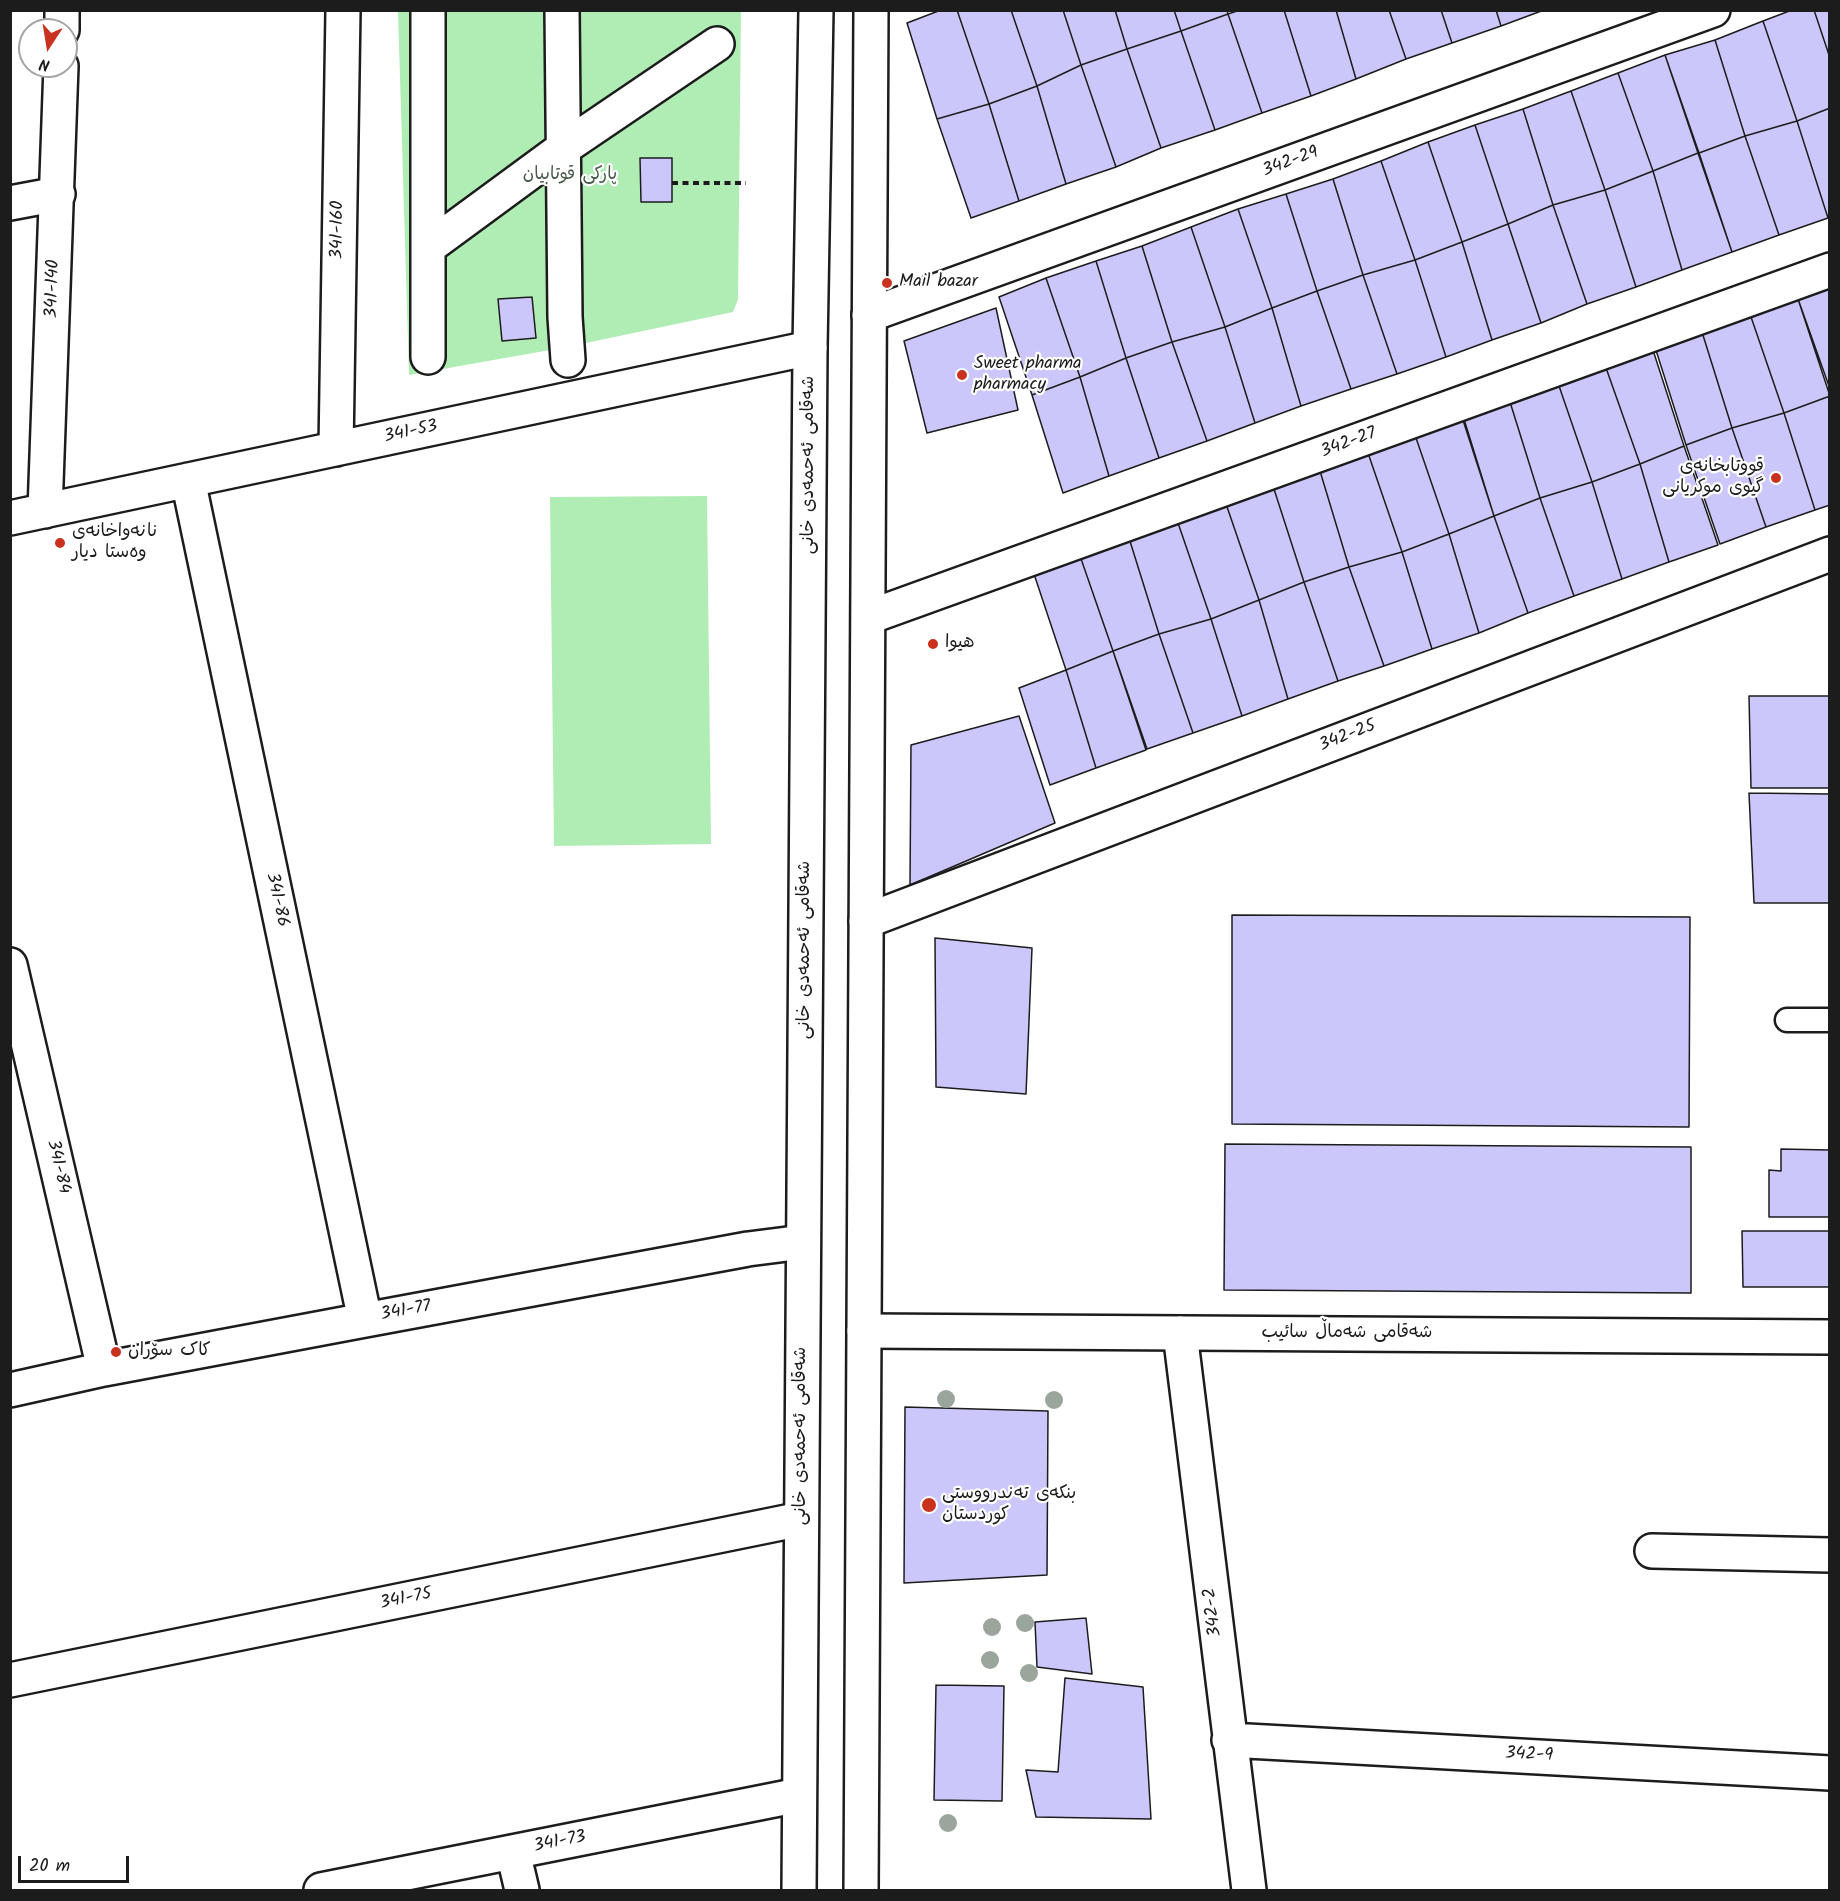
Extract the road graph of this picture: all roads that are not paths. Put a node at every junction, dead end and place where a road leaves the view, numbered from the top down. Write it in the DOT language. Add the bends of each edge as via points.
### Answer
graph roads {
  1 [pos="343,10"];
  2 [pos="428,10"];
  3 [pos="562,10"];
  4 [pos="816,10"];
  5 [pos="1713,10"];
  6 [pos="877,13"];
  7 [pos="717,44"];
  8 [pos="61,78"];
  9 [pos="562,148"];
  10 [pos="58,194"];
  11 [pos="10,203"];
  12 [pos="430,246"];
  13 [pos="1830,270"];
  14 [pos="869,315"];
  15 [pos="810,348"];
  16 [pos="428,357"];
  17 [pos="568,360"];
  18 [pos="336,449"];
  19 [pos="188,480"];
  20 [pos="45,511"];
  21 [pos="10,518"];
  22 [pos="1830,554"];
  23 [pos="869,617"];
  24 [pos="866,921"];
  25 [pos="10,965"];
  26 [pos="1786,1020"];
  27 [pos="1830,1020"];
  28 [pos="803,1242"];
  29 [pos="365,1320"];
  30 [pos="864,1331"];
  31 [pos="1180,1333"];
  32 [pos="1830,1337"];
  33 [pos="104,1369"];
  34 [pos="10,1390"];
  35 [pos="801,1519"];
  36 [pos="1652,1551"];
  37 [pos="1830,1555"];
  38 [pos="10,1680"];
  39 [pos="1229,1740"];
  40 [pos="1830,1773"];
  41 [pos="799,1795"];
  42 [pos="513,1852"];
  43 [pos="321,1890"];
  44 [pos="522,1890"];
  45 [pos="798,1890"];
  46 [pos="861,1890"];
  47 [pos="1249,1890"];
  1 -- 18 [label="street, 341-160"];
  2 -- 12 [label="street"];
  3 -- 9 [label="street"];
  4 -- 15 [label="street, شەقامی ئەحمەدی خانی"];
  5 -- 14 [label="street, 342-29"];
  6 -- 14 [label="street"];
  7 -- 9 [label="street"];
  8 -- 10 [label="street, 341-140"];
  9 -- 12 [label="street"];
  9 -- 17 [label="street"];
  10 -- 11 [label="street"];
  10 -- 20 [label="street, 341-140"];
  12 -- 16 [label="street"];
  13 -- 23 [label="street, 342-27"];
  14 -- 23 [label="street"];
  15 -- 18 [label="street, 341-53"];
  15 -- 28 [label="street, شەقامی ئەحمەدی خانی"];
  18 -- 19 [label="street, 341-53"];
  19 -- 20 [label="street, 341-53"];
  19 -- 29 [label="street, 341-86"];
  20 -- 21 [label="street, 341-53"];
  22 -- 24 [label="street, 342-25"];
  23 -- 24 [label="street"];
  24 -- 30 [label="street"];
  25 -- 33 [label="street, 341-84"];
  26 -- 27 [label="lane"];
  28 -- 29 [label="street, 341-77"];
  28 -- 35 [label="street, شەقامی ئەحمەدی خانی"];
  29 -- 33 [label="street, 341-77"];
  30 -- 31 [label="street, شەقامی شەماڵ سائیب"];
  30 -- 46 [label="street"];
  31 -- 32 [label="street, شەقامی شەماڵ سائیب"];
  31 -- 39 [label="street, 342-2"];
  33 -- 34 [label="street, 341-77"];
  35 -- 38 [label="street, 341-75"];
  35 -- 41 [label="street, شەقامی ئەحمەدی خانی"];
  36 -- 37 [label="street"];
  39 -- 40 [label="street, 342-9"];
  39 -- 47 [label="street, 342-2"];
  41 -- 42 [label="street, 341-73"];
  41 -- 45 [label="street, شەقامی ئەحمەدی خانی"];
  42 -- 43 [label="street, 341-73"];
  42 -- 44 [label="street"];
}
